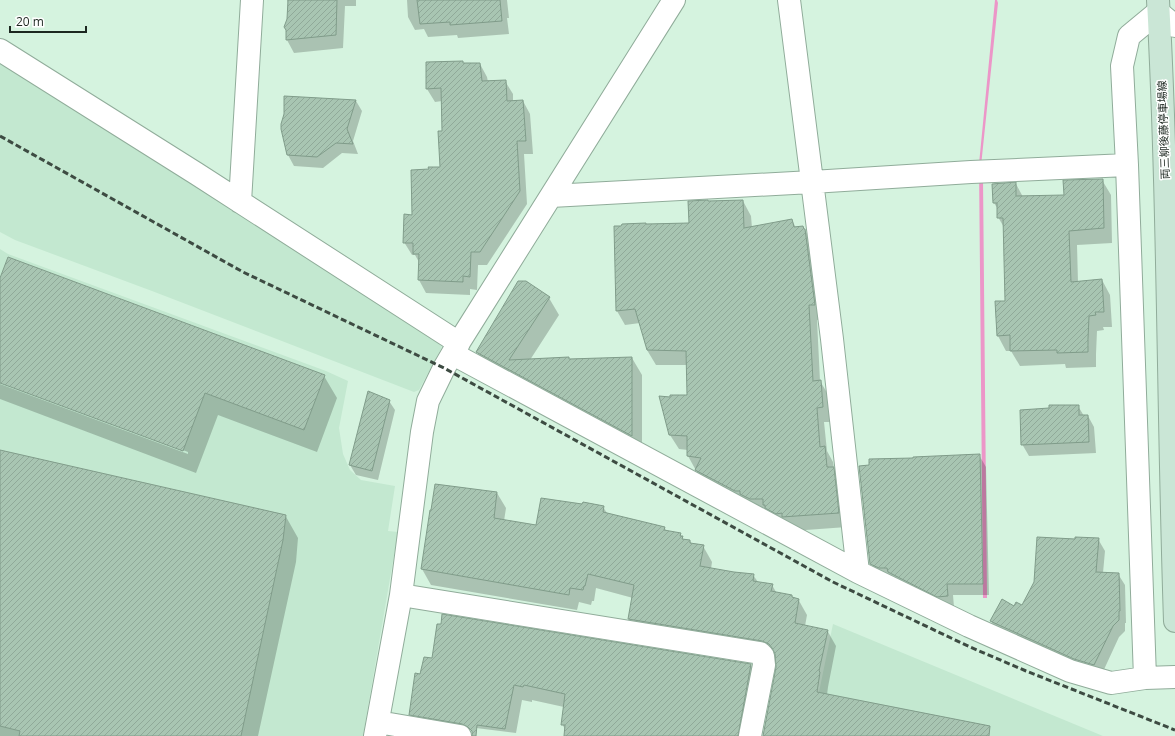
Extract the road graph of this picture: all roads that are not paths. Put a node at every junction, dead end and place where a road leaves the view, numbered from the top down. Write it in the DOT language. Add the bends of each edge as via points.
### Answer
graph roads {
  1 [pos="252,0"];
  2 [pos="674,0"];
  3 [pos="789,0"];
  4 [pos="1164,13"];
  5 [pos="0,50"];
  6 [pos="1127,165"];
  7 [pos="812,182"];
  8 [pos="551,196"];
  9 [pos="240,202"];
  10 [pos="456,348"];
  11 [pos="858,572"];
  12 [pos="401,595"];
  13 [pos="1175,621"];
  14 [pos="1175,676"];
  15 [pos="1145,678"];
  16 [pos="376,729"];
  17 [pos="460,736"];
  18 [pos="750,736"];
  1 -- 9 [label="street"];
  2 -- 8 [label="street"];
  3 -- 7 [label="street"];
  4 -- 6 [label="street" via="1129,36 1122,66"];
  4 -- 13 [label="main road, 両三柳後藤停車場線"];
  5 -- 9 [label="street"];
  6 -- 7 [label="street"];
  6 -- 15 [label="street"];
  7 -- 8 [label="street"];
  7 -- 11 [label="street"];
  8 -- 10 [label="street"];
  9 -- 10 [label="street"];
  10 -- 11 [label="street"];
  10 -- 12 [label="street" via="428,401"];
  11 -- 15 [label="street" via="1070,671 1111,683"];
  12 -- 16 [label="street"];
  12 -- 18 [label="street" via="760,653 764,665"];
  14 -- 15 [label="street"];
  16 -- 17 [label="street"];
}
